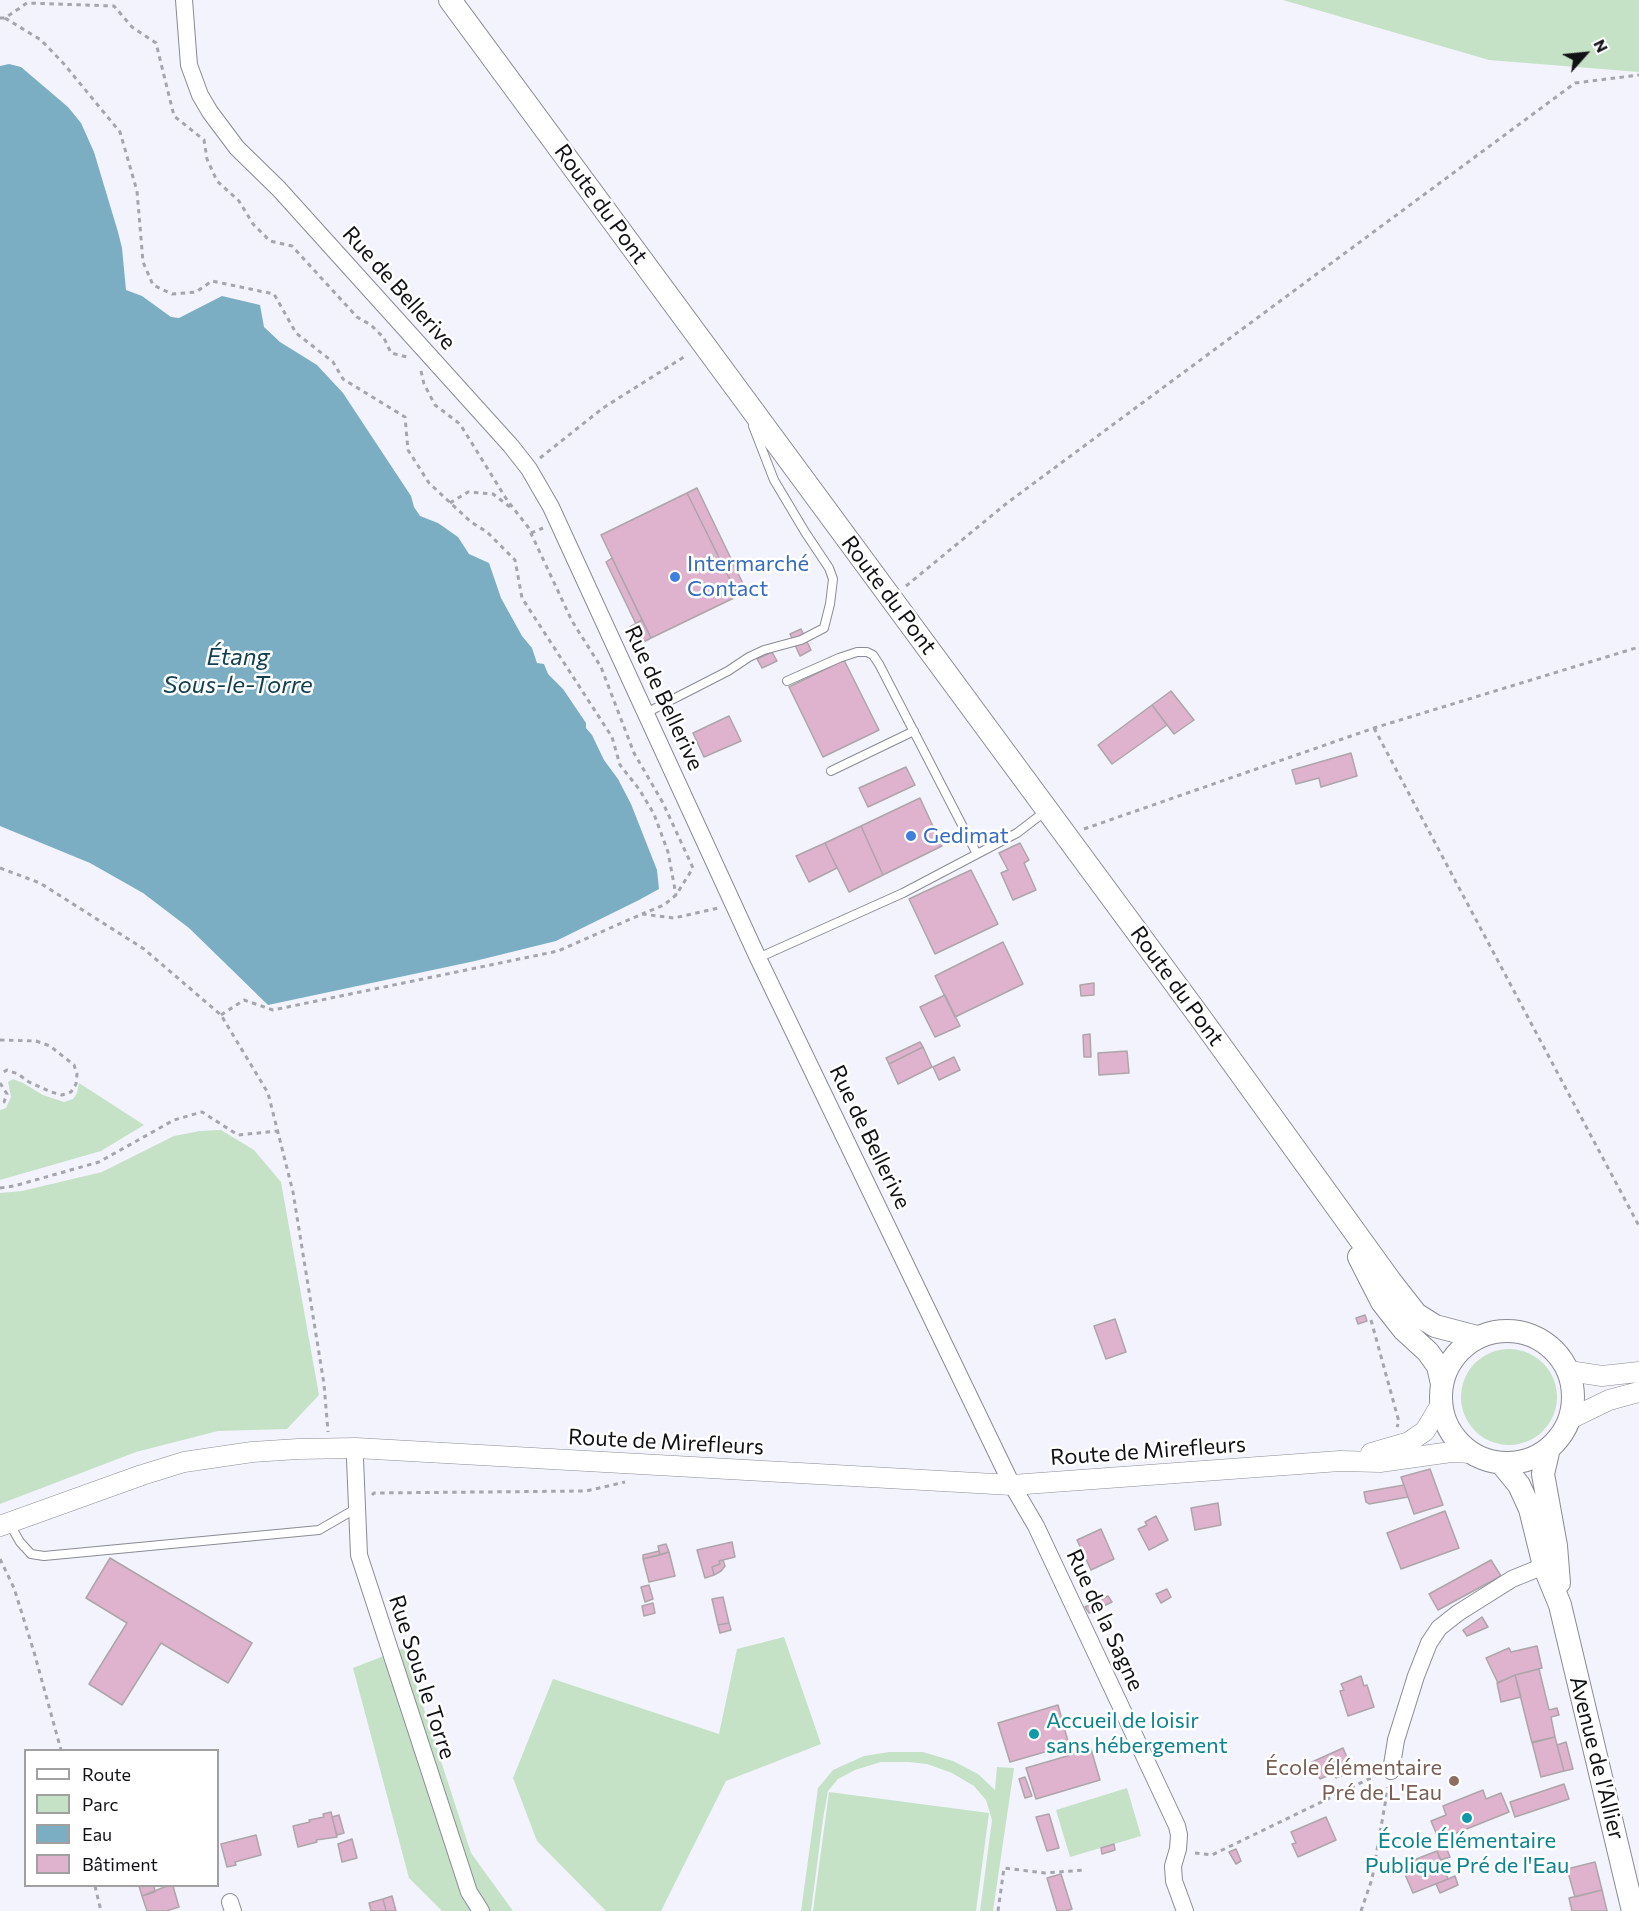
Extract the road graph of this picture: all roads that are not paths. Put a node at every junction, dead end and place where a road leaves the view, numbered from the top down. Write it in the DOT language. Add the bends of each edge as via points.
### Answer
graph roads {
  1 [pos="184,0"];
  2 [pos="450,0"];
  3 [pos="742,397"];
  4 [pos="787,681"];
  5 [pos="646,713"];
  6 [pos="914,731"];
  7 [pos="831,771"];
  8 [pos="1047,810"];
  9 [pos="977,854"];
  10 [pos="758,958"];
  11 [pos="1327,1191"];
  12 [pos="1477,1337"];
  13 [pos="1569,1371"];
  14 [pos="1639,1372"];
  15 [pos="1639,1392"];
  16 [pos="1442,1394"];
  17 [pos="1570,1419"];
  18 [pos="356,1448"];
  19 [pos="1549,1448"];
  20 [pos="1473,1453"];
  21 [pos="1340,1461"];
  22 [pos="1501,1463"];
  23 [pos="1012,1485"];
  24 [pos="357,1508"];
  25 [pos="4,1524"];
  26 [pos="1544,1566"];
  27 [pos="1560,1605"];
  28 [pos="1391,1771"];
  29 [pos="481,1911"];
  30 [pos="1185,1911"];
  31 [pos="1633,1911"];
  1 -- 5 [label="street, Rue de Bellerive" via="189,65 210,112 237,148 287,198 529,469 559,522"];
  2 -- 3 [label="main road, Route du Pont"];
  3 -- 5 [label="lane" via="774,480 830,568 833,579 824,628 749,657"];
  3 -- 8 [label="main road, Route du Pont"];
  4 -- 6 [label="lane" via="839,658 867,652 879,664"];
  5 -- 10 [label="street, Rue de Bellerive"];
  6 -- 7 [label="lane"];
  6 -- 9 [label="lane"];
  8 -- 9 [label="lane"];
  8 -- 11 [label="main road, Route du Pont"];
  9 -- 10 [label="lane" via="865,912"];
  10 -- 23 [label="street, Rue de Bellerive"];
  11 -- 12 [label="main road, Route du Pont" via="1416,1314 1435,1326"];
  11 -- 16 [label="main road, Route du Pont" via="1382,1302 1438,1366"];
  12 -- 13 [label="main road" via="1498,1330 1520,1331 1540,1339 1557,1353"];
  12 -- 16 [label="main road" via="1461,1348 1449,1365"];
  13 -- 14 [label="street" via="1602,1376"];
  13 -- 17 [label="main road" via="1573,1387"];
  15 -- 17 [label="street" via="1609,1400"];
  16 -- 20 [label="main road" via="1447,1424 1458,1441"];
  16 -- 21 [label="street, Route de Mirefleurs" via="1425,1431 1409,1442"];
  17 -- 19 [label="main road"];
  18 -- 23 [label="street, Route de Mirefleurs"];
  18 -- 24 [label="street, Rue Sous le Torre"];
  18 -- 25 [label="street, Route de Mirefleurs" via="252,1452 184,1462"];
  19 -- 22 [label="main road" via="1518,1462"];
  19 -- 27 [label="main road" via="1543,1474 1556,1546"];
  20 -- 21 [label="street, Route de Mirefleurs" via="1451,1452 1380,1462"];
  20 -- 22 [label="main road"];
  21 -- 23 [label="street, Route de Mirefleurs"];
  22 -- 26 [label="main road" via="1519,1485 1530,1509"];
  23 -- 30 [label="street, Rue de la Sagne" via="1036,1526 1177,1826 1179,1849 1173,1866 1174,1881"];
  24 -- 25 [label="lane" via="319,1530 44,1556 31,1554"];
  24 -- 29 [label="street, Rue Sous le Torre" via="359,1556 469,1892"];
  26 -- 27 [label="main road"];
  26 -- 28 [label="street" via="1512,1579 1439,1628 1416,1676 1396,1740"];
  27 -- 31 [label="main road, Avenue de l'Allier"];
}
